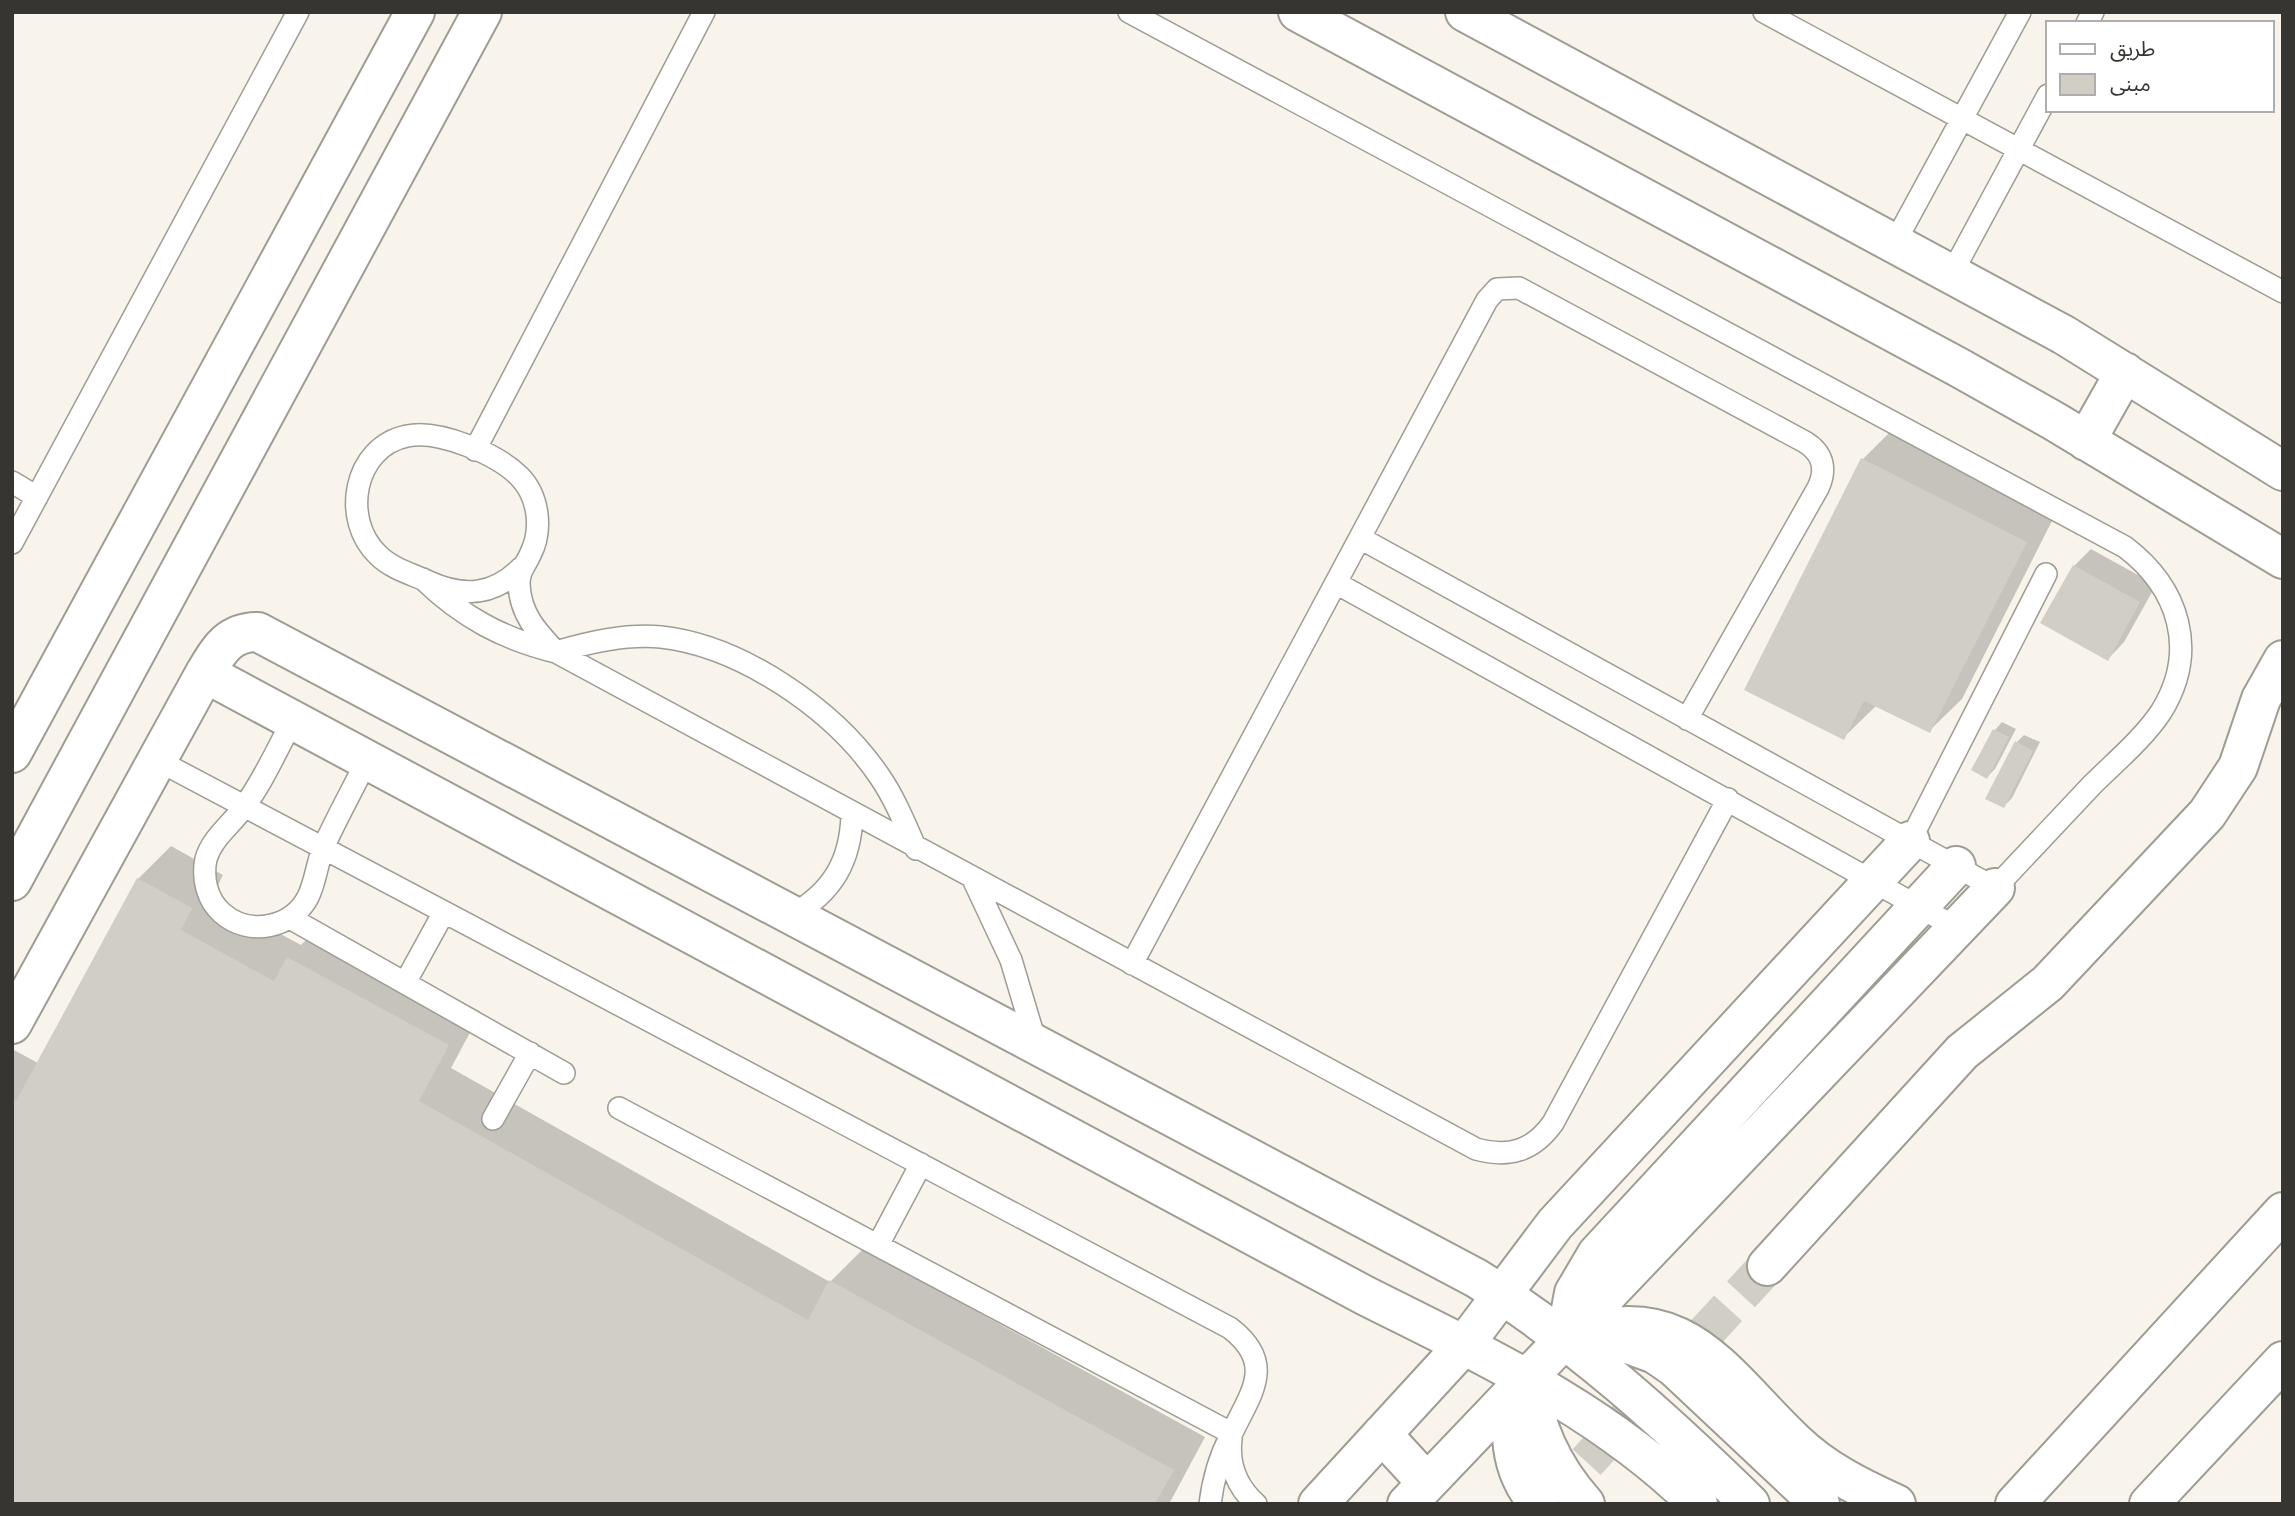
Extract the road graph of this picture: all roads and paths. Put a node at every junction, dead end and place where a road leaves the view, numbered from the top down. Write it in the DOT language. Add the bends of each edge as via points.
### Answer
graph roads {
  1 [pos="298,12"];
  2 [pos="415,12"];
  3 [pos="482,12"];
  4 [pos="704,12"];
  5 [pos="1129,12"];
  6 [pos="1298,12"];
  7 [pos="1465,12"];
  8 [pos="1764,12"];
  9 [pos="2020,12"];
  10 [pos="2046,99"];
  11 [pos="1961,119"];
  12 [pos="2019,150"];
  13 [pos="1894,244"];
  14 [pos="1952,273"];
  15 [pos="2283,292"];
  16 [pos="2124,372"];
  17 [pos="2086,440"];
  18 [pos="475,450"];
  19 [pos="2283,471"];
  20 [pos="12,482"];
  21 [pos="37,497"];
  22 [pos="1360,538"];
  23 [pos="12,543"];
  24 [pos="2283,559"];
  25 [pos="521,568"];
  26 [pos="2046,574"];
  27 [pos="423,579"];
  28 [pos="1336,583"];
  29 [pos="556,652"];
  30 [pos="2283,660"];
  31 [pos="205,673"];
  32 [pos="1687,719"];
  33 [pos="293,720"];
  34 [pos="12,753"];
  35 [pos="157,760"];
  36 [pos="367,761"];
  37 [pos="1728,799"];
  38 [pos="244,807"];
  39 [pos="852,814"];
  40 [pos="1910,841"];
  41 [pos="323,848"];
  42 [pos="916,849"];
  43 [pos="1956,866"];
  44 [pos="973,879"];
  45 [pos="12,881"];
  46 [pos="1874,881"];
  47 [pos="1995,888"];
  48 [pos="1919,906"];
  49 [pos="444,912"];
  50 [pos="792,915"];
  51 [pos="290,918"];
  52 [pos="1957,928"];
  53 [pos="1132,964"];
  54 [pos="405,983"];
  55 [pos="12,1024"];
  56 [pos="1037,1047"];
  57 [pos="530,1054"];
  58 [pos="564,1073"];
  59 [pos="620,1108"];
  60 [pos="492,1119"];
  61 [pos="921,1164"];
  62 [pos="2283,1212"];
  63 [pos="878,1245"];
  64 [pos="1767,1266"];
  65 [pos="1505,1296"];
  66 [pos="1566,1339"];
  67 [pos="1464,1345"];
  68 [pos="2283,1362"];
  69 [pos="1527,1378"];
  70 [pos="1231,1433"];
  71 [pos="1382,1434"];
  72 [pos="1417,1493"];
  73 [pos="1873,1500"];
  74 [pos="1210,1504"];
  75 [pos="1256,1504"];
  76 [pos="1318,1504"];
  77 [pos="1539,1504"];
  78 [pos="1585,1504"];
  79 [pos="1698,1504"];
  80 [pos="1750,1504"];
  81 [pos="1820,1504"];
  82 [pos="2015,1504"];
  83 [pos="2148,1504"];
  1 -- 21 [label="lane"];
  2 -- 34 [label="street"];
  3 -- 45 [label="street"];
  4 -- 18 [label="lane"];
  5 -- 47 [label="lane" via="2144,561 2160,579 2178,623 2179,670 2171,692 2144,731"];
  6 -- 17 [label="street"];
  7 -- 13 [label="street"];
  8 -- 11 [label="lane"];
  9 -- 11 [label="lane"];
  10 -- 12 [label="lane"];
  11 -- 12 [label="lane"];
  11 -- 13 [label="lane"];
  12 -- 14 [label="lane"];
  12 -- 15 [label="lane"];
  13 -- 14 [label="street"];
  14 -- 16 [label="street"];
  16 -- 17 [label="street"];
  16 -- 19 [label="street"];
  17 -- 24 [label="street"];
  18 -- 25 [label="lane" via="520,477 536,506 536,539"];
  18 -- 27 [label="lane" via="446,439 406,436 388,444 362,473 355,508 366,542 393,566"];
  20 -- 21 [label="lane"];
  21 -- 23 [label="lane"];
  22 -- 28 [label="lane"];
  22 -- 32 [label="lane"];
  22 -- 32 [label="lane" via="1487,300 1504,286 1519,288 1805,442 1819,454 1822,480"];
  25 -- 27 [label="lane" via="509,580 476,593 458,593"];
  25 -- 29 [label="lane" via="519,584 526,614"];
  26 -- 40 [label="lane"];
  27 -- 29 [label="lane" via="453,607 488,629"];
  28 -- 37 [label="lane"];
  28 -- 53 [label="lane"];
  29 -- 39 [label="lane"];
  29 -- 42 [label="lane" via="613,639 661,637 696,644 761,673 795,693 855,745 880,777"];
  30 -- 64 [label="street" via="2261,699 2238,767 2207,814 2048,983 1962,1052"];
  31 -- 33 [label="street"];
  31 -- 35 [label="street"];
  31 -- 50 [label="street" via="229,638 243,632 272,637"];
  32 -- 40 [label="lane"];
  33 -- 36 [label="street"];
  33 -- 38 [label="lane"];
  35 -- 38 [label="lane"];
  35 -- 55 [label="street"];
  36 -- 41 [label="lane"];
  36 -- 67 [label="street" via="1364,1296"];
  37 -- 46 [label="lane"];
  37 -- 53 [label="lane" via="1553,1124 1533,1145 1520,1151 1505,1154 1476,1149"];
  38 -- 41 [label="lane"];
  38 -- 51 [label="lane" via="213,844 204,872 206,886 221,912 233,921 262,927"];
  39 -- 42 [label="lane"];
  39 -- 50 [label="lane" via="852,835 838,874 810,905"];
  40 -- 43 [label="lane"];
  40 -- 46 [label="street"];
  41 -- 49 [label="lane"];
  41 -- 51 [label="lane" via="309,895"];
  42 -- 44 [label="lane"];
  43 -- 47 [label="lane"];
  43 -- 48 [label="street"];
  44 -- 53 [label="lane"];
  44 -- 56 [label="lane" via="1011,960"];
  46 -- 48 [label="lane"];
  46 -- 65 [label="street" via="1555,1224"];
  47 -- 52 [label="street"];
  48 -- 52 [label="lane"];
  48 -- 66 [label="street" via="1597,1254 1574,1293"];
  49 -- 54 [label="lane"];
  49 -- 61 [label="lane"];
  50 -- 56 [label="street"];
  51 -- 54 [label="lane"];
  52 -- 66 [label="street"];
  54 -- 57 [label="lane"];
  56 -- 65 [label="street" via="1396,1234"];
  57 -- 58 [label="lane"];
  57 -- 60 [label="lane"];
  59 -- 63 [label="lane"];
  61 -- 63 [label="lane"];
  61 -- 70 [label="lane" via="1242,1337 1257,1375 1249,1402"];
  62 -- 82 [label="street"];
  63 -- 70 [label="lane"];
  65 -- 66 [label="street"];
  65 -- 67 [label="street"];
  66 -- 69 [label="street"];
  66 -- 73 [label="street" via="1588,1330 1636,1325 1683,1338 1722,1366 1796,1444"];
  66 -- 80 [label="street" via="1685,1441"];
  66 -- 81 [label="street" via="1612,1339 1655,1354"];
  67 -- 69 [label="street"];
  67 -- 71 [label="street"];
  68 -- 83 [label="street"];
  69 -- 72 [label="street"];
  69 -- 77 [label="street" via="1518,1396 1512,1437 1521,1478"];
  69 -- 78 [label="street" via="1540,1434 1552,1461"];
  69 -- 79 [label="street" via="1608,1427"];
  70 -- 74 [label="lane"];
  70 -- 75 [label="lane" via="1232,1466 1246,1495"];
  71 -- 72 [label="street"];
  71 -- 76 [label="street"];
}
